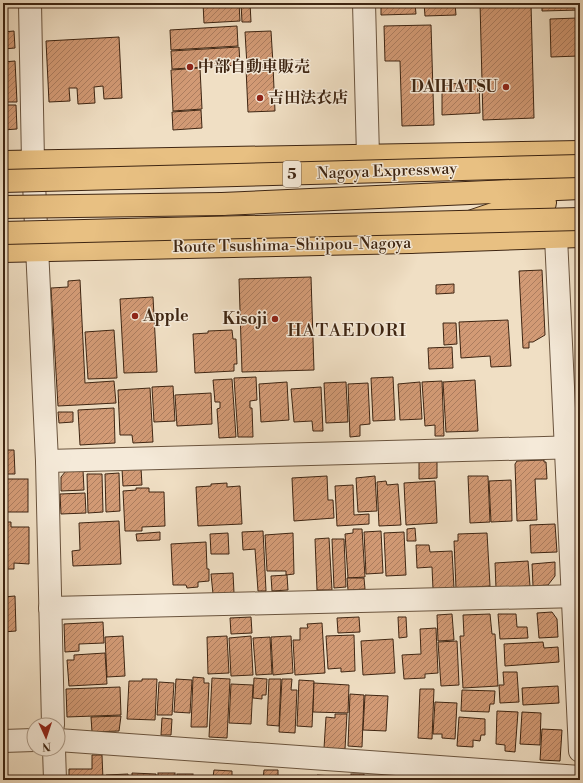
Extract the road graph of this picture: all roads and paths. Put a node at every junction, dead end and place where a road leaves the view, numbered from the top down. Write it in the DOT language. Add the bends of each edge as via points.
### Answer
graph roads {
  1 [pos="30,3"];
  2 [pos="364,3"];
  3 [pos="580,152"];
  4 [pos="368,156"];
  5 [pos="3,162"];
  6 [pos="34,162"];
  7 [pos="580,166"];
  8 [pos="3,181"];
  9 [pos="580,188"];
  10 [pos="580,202"];
  11 [pos="3,207"];
  12 [pos="580,219"];
  13 [pos="3,233"];
  14 [pos="580,236"];
  15 [pos="556,237"];
  16 [pos="410,242"];
  17 [pos="37,250"];
  18 [pos="3,251"];
  19 [pos="573,448"];
  20 [pos="47,460"];
  21 [pos="576,596"];
  22 [pos="50,608"];
  23 [pos="53,717"];
  24 [pos="26,740"];
  25 [pos="3,741"];
  26 [pos="66,741"];
  27 [pos="580,751"];
  28 [pos="54,757"];
  29 [pos="580,777"];
  30 [pos="55,780"];
  1 -- 6 [label="street"];
  2 -- 4 [label="street"];
  3 -- 4 [label="main road"];
  4 -- 6 [label="main road"];
  5 -- 6 [label="main road"];
  6 -- 17 [label="street"];
  7 -- 8 [label="main road, Nagoya Expressway / 5, bridge"];
  9 -- 11 [label="main road, bridge" via="222,204"];
  10 -- 16 [label="main road" via="520,205"];
  12 -- 13 [label="main road, bridge"];
  14 -- 15 [label="main road, Route Tsushima-Shiipou-Nagoya"];
  15 -- 16 [label="main road, Route Tsushima-Shiipou-Nagoya"];
  15 -- 19 [label="street"];
  16 -- 17 [label="main road, Route Tsushima-Shiipou-Nagoya"];
  17 -- 18 [label="main road, Route Tsushima-Shiipou-Nagoya"];
  17 -- 20 [label="street"];
  19 -- 20 [label="street"];
  19 -- 21 [label="street"];
  20 -- 22 [label="street"];
  21 -- 22 [label="street"];
  21 -- 27 [label="street"];
  22 -- 23 [label="street"];
  24 -- 25 [label="street"];
  26 -- 29 [label="street"];
  28 -- 30 [label="street"];
}
